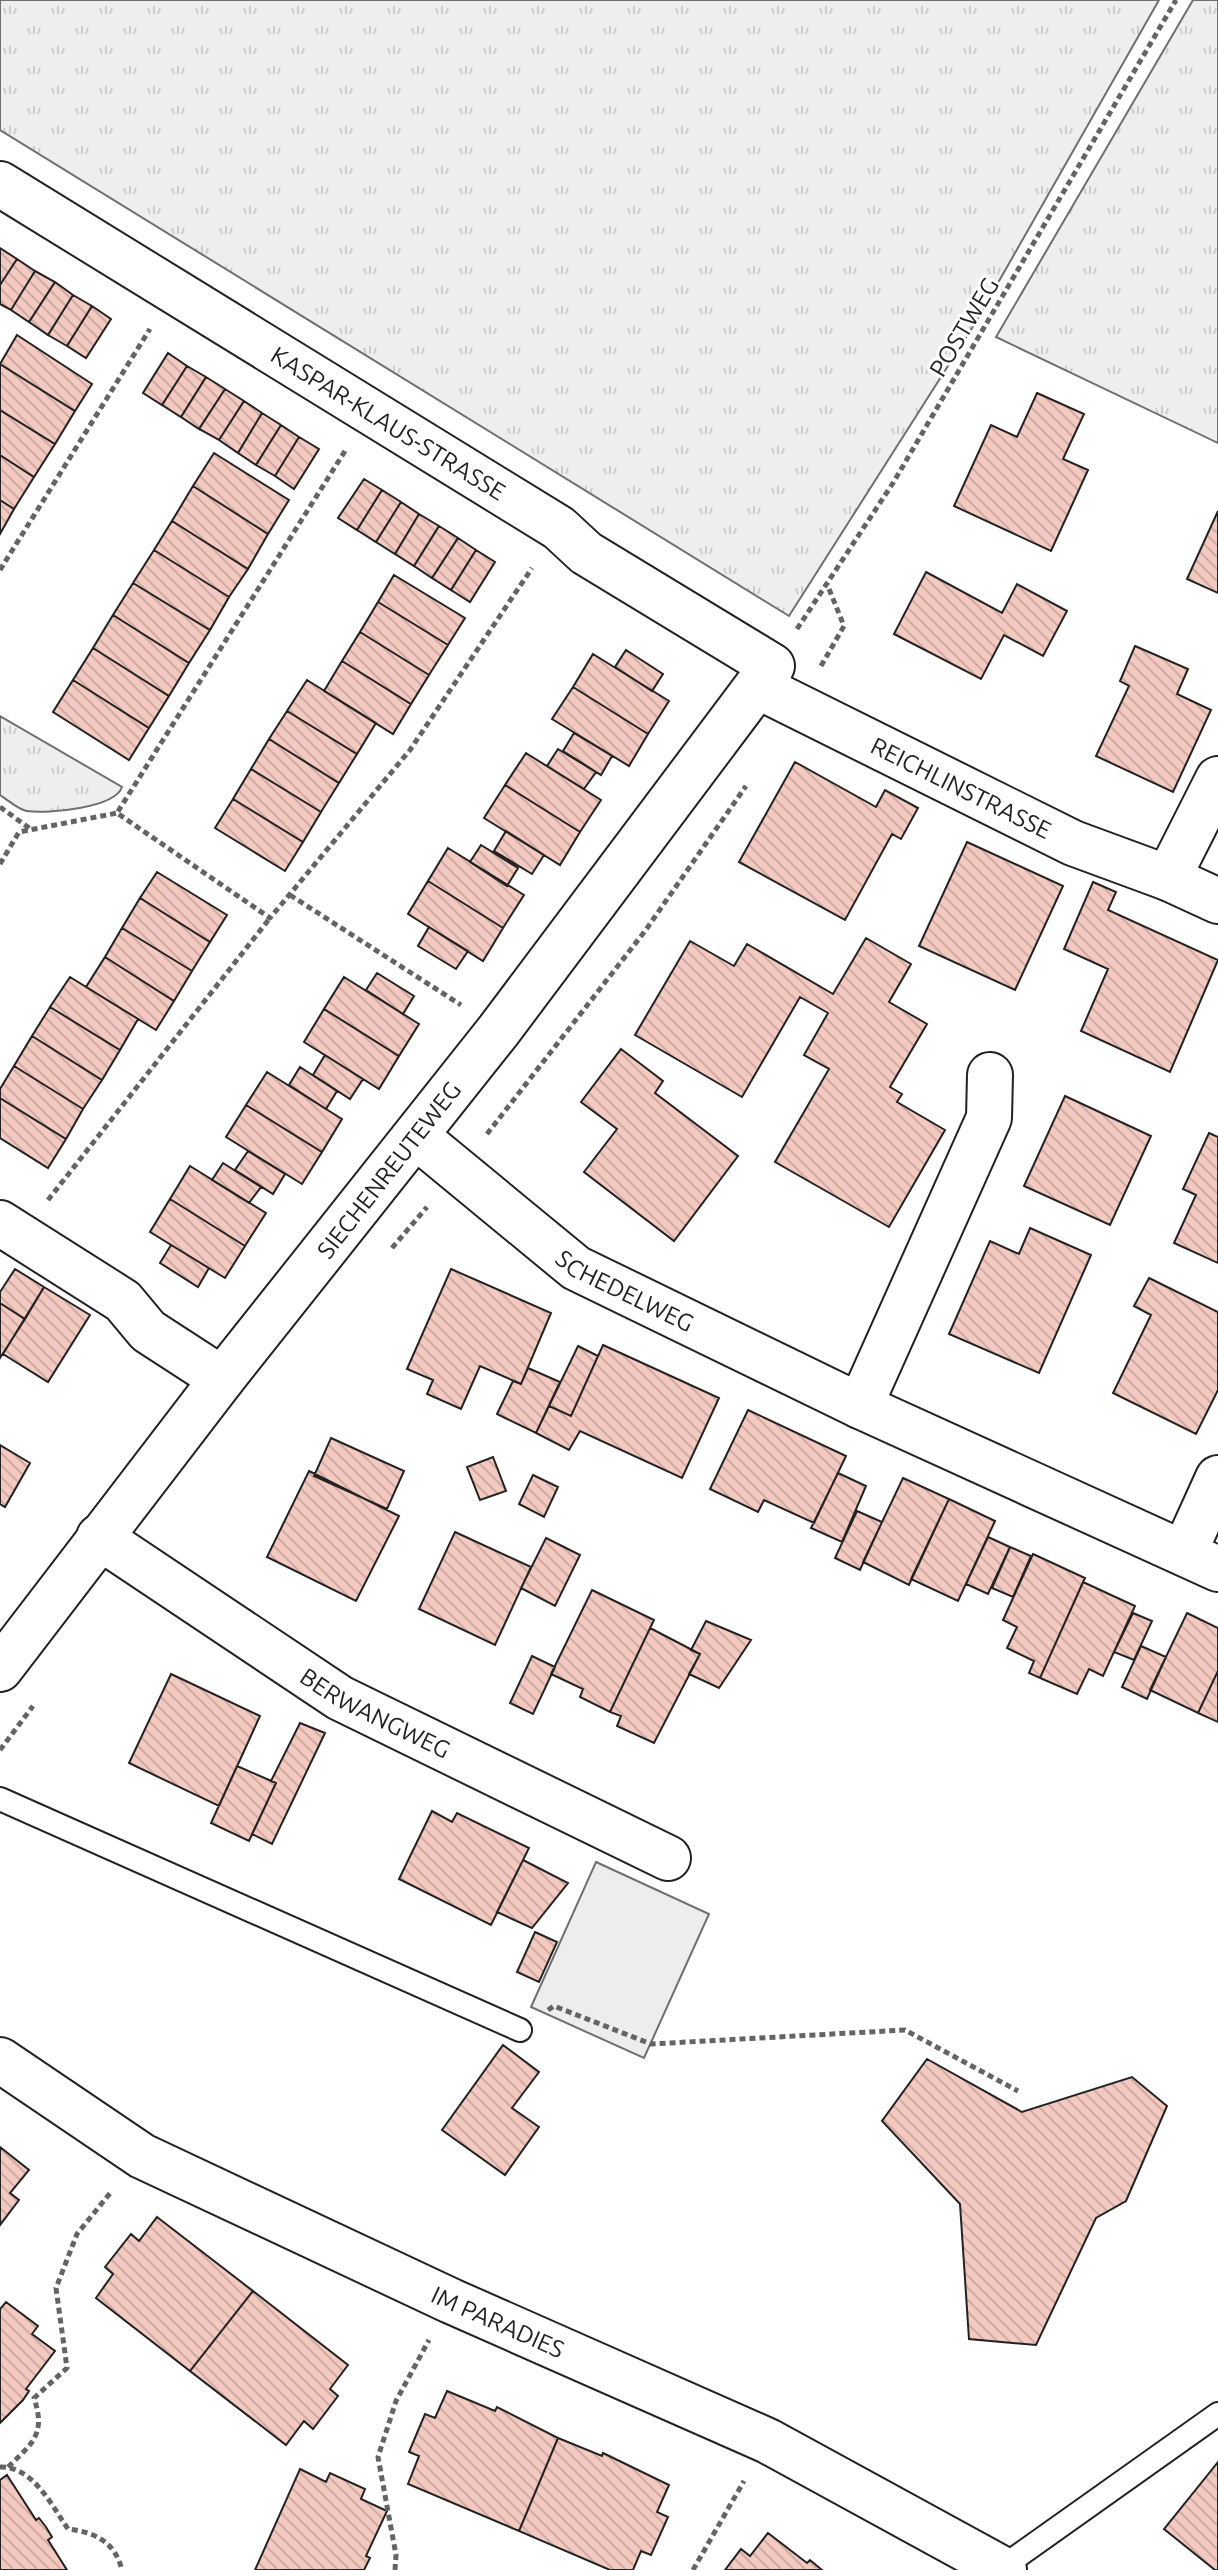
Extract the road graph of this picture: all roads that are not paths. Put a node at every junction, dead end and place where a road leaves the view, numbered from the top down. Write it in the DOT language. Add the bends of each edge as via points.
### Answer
graph roads {
  1 [pos="0,184"];
  2 [pos="766,677"];
  3 [pos="1218,779"];
  4 [pos="1168,878"];
  5 [pos="1218,901"];
  6 [pos="990,1075"];
  7 [pos="417,1137"];
  8 [pos="10,1229"];
  9 [pos="222,1379"];
  10 [pos="860,1406"];
  11 [pos="1218,1478"];
  12 [pos="99,1537"];
  13 [pos="1201,1561"];
  14 [pos="0,1669"];
  15 [pos="0,1799"];
  16 [pos="668,1858"];
  17 [pos="520,2030"];
  18 [pos="0,2060"];
  19 [pos="1218,2414"];
  20 [pos="1003,2569"];
  1 -- 2 [label="street, KASPAR-KLAUS-STRASSE" via="559,528 586,553"];
  2 -- 4 [label="street, REICHLINSTRASSE" via="1073,843"];
  2 -- 7 [label="street, SIECHENREUTEWEG"];
  3 -- 4 [label="street"];
  4 -- 5 [label="street, REICHLINSTRASSE"];
  6 -- 10 [label="street" via="989,1118"];
  7 -- 9 [label="street, SIECHENREUTEWEG"];
  7 -- 10 [label="street, SCHEDELWEG" via="576,1268"];
  8 -- 9 [label="street" via="123,1301 148,1331"];
  9 -- 12 [label="street, SIECHENREUTEWEG"];
  10 -- 13 [label="street, SCHEDELWEG"];
  11 -- 13 [label="street, SCHEDELWEG"];
  12 -- 14 [label="street, SIECHENREUTEWEG"];
  12 -- 16 [label="street, BERWANGWEG" via="340,1698"];
  15 -- 17 [label="lane"];
  18 -- 20 [label="street, IM PARADIES" via="142,2156 768,2441"];
  19 -- 20 [label="lane"];
}
